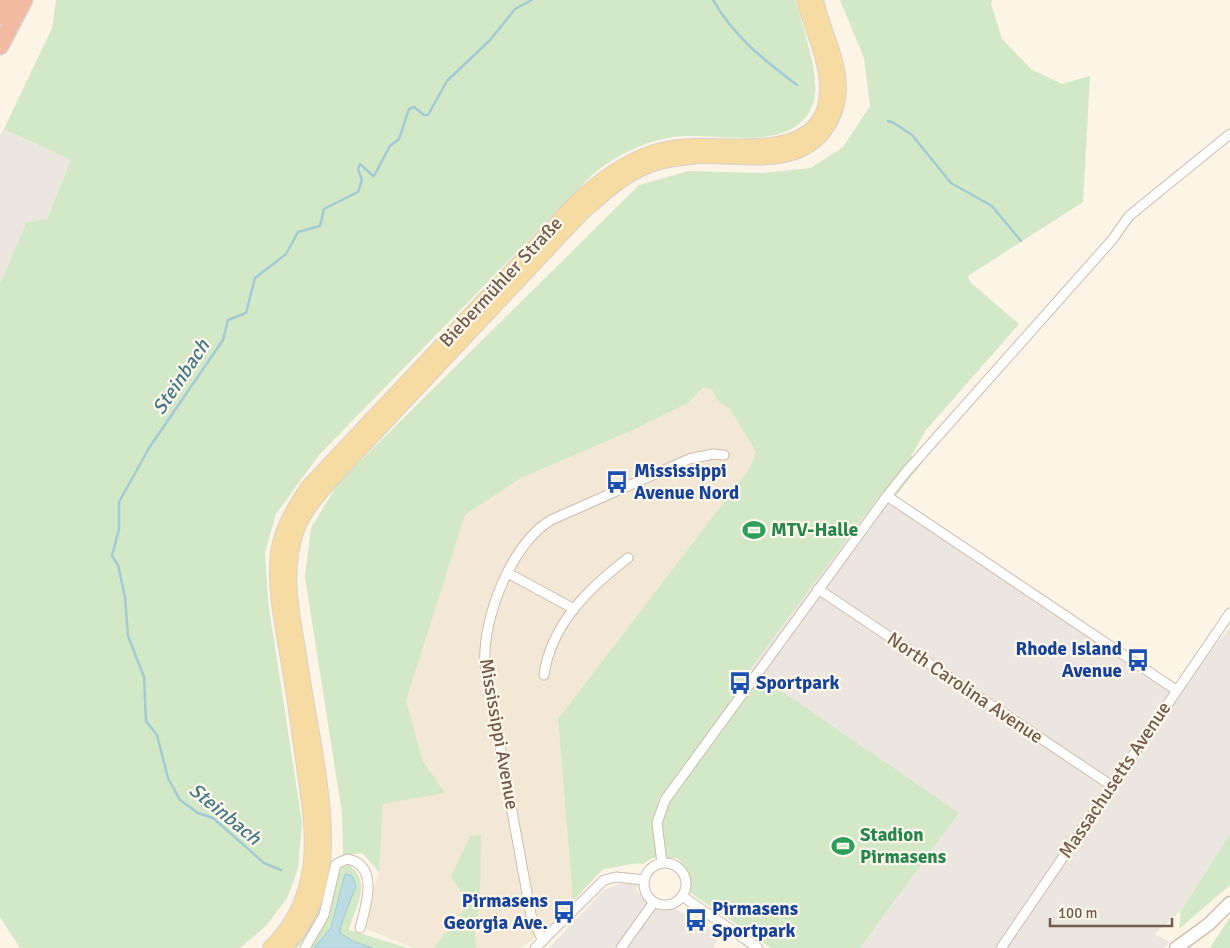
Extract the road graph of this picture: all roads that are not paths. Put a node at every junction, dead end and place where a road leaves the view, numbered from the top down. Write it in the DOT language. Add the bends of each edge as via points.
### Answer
graph roads {
  1 [pos="9,0"];
  2 [pos="24,0"];
  3 [pos="804,0"];
  4 [pos="816,0"];
  5 [pos="0,16"];
  6 [pos="0,46"];
  7 [pos="1230,134"];
  8 [pos="724,455"];
  9 [pos="886,496"];
  10 [pos="628,558"];
  11 [pos="508,573"];
  12 [pos="818,590"];
  13 [pos="574,609"];
  14 [pos="1230,613"];
  15 [pos="544,674"];
  16 [pos="1176,690"];
  17 [pos="1112,786"];
  18 [pos="662,863"];
  19 [pos="644,880"];
  20 [pos="682,896"];
  21 [pos="654,902"];
  22 [pos="1230,903"];
  23 [pos="360,928"];
  24 [pos="543,941"];
  25 [pos="1179,947"];
  26 [pos="270,948"];
  27 [pos="284,948"];
  28 [pos="304,948"];
  29 [pos="535,948"];
  30 [pos="621,948"];
  31 [pos="758,948"];
  32 [pos="1001,948"];
  1 -- 5 [label="highway"];
  2 -- 6 [label="highway"];
  3 -- 26 [label="main road, Biebermühler Straße" via="823,59 827,85 824,108 814,125 799,138 780,145 690,146 655,152 627,163 598,182 308,487 286,524 278,561 281,619 309,799 312,863 298,908 283,934"];
  4 -- 27 [label="main road" via="840,86 835,114 824,133 805,149 786,155 680,158 642,168 616,183 581,214 334,477 303,518 292,549 290,591 320,787 325,850 315,901 301,927"];
  7 -- 9 [label="street" via="1129,216 1108,245"];
  8 -- 11 [label="street, Mississippi Avenue" via="689,459 550,520 526,540"];
  9 -- 12 [label="street"];
  9 -- 16 [label="street"];
  10 -- 13 [label="street" via="600,580"];
  11 -- 13 [label="street"];
  11 -- 24 [label="street, Mississippi Avenue" via="486,638 485,664 531,915"];
  12 -- 17 [label="street, North Carolina Avenue"];
  12 -- 18 [label="street" via="665,800 657,824"];
  13 -- 15 [label="street" via="553,642"];
  14 -- 16 [label="street, Massachusetts Avenue"];
  16 -- 17 [label="street, Massachusetts Avenue"];
  17 -- 32 [label="street, Massachusetts Avenue"];
  18 -- 19 [label="street" via="648,870"];
  18 -- 20 [label="street" via="672,864 684,875 686,886"];
  19 -- 21 [label="street" via="644,890"];
  19 -- 24 [label="street" via="616,877 604,880"];
  20 -- 21 [label="street" via="671,904"];
  20 -- 31 [label="street"];
  21 -- 30 [label="street"];
  22 -- 25 [label="main road"];
  23 -- 28 [label="street" via="368,897 368,880 363,867 347,859 336,864 324,915"];
  24 -- 29 [label="street"];
}
